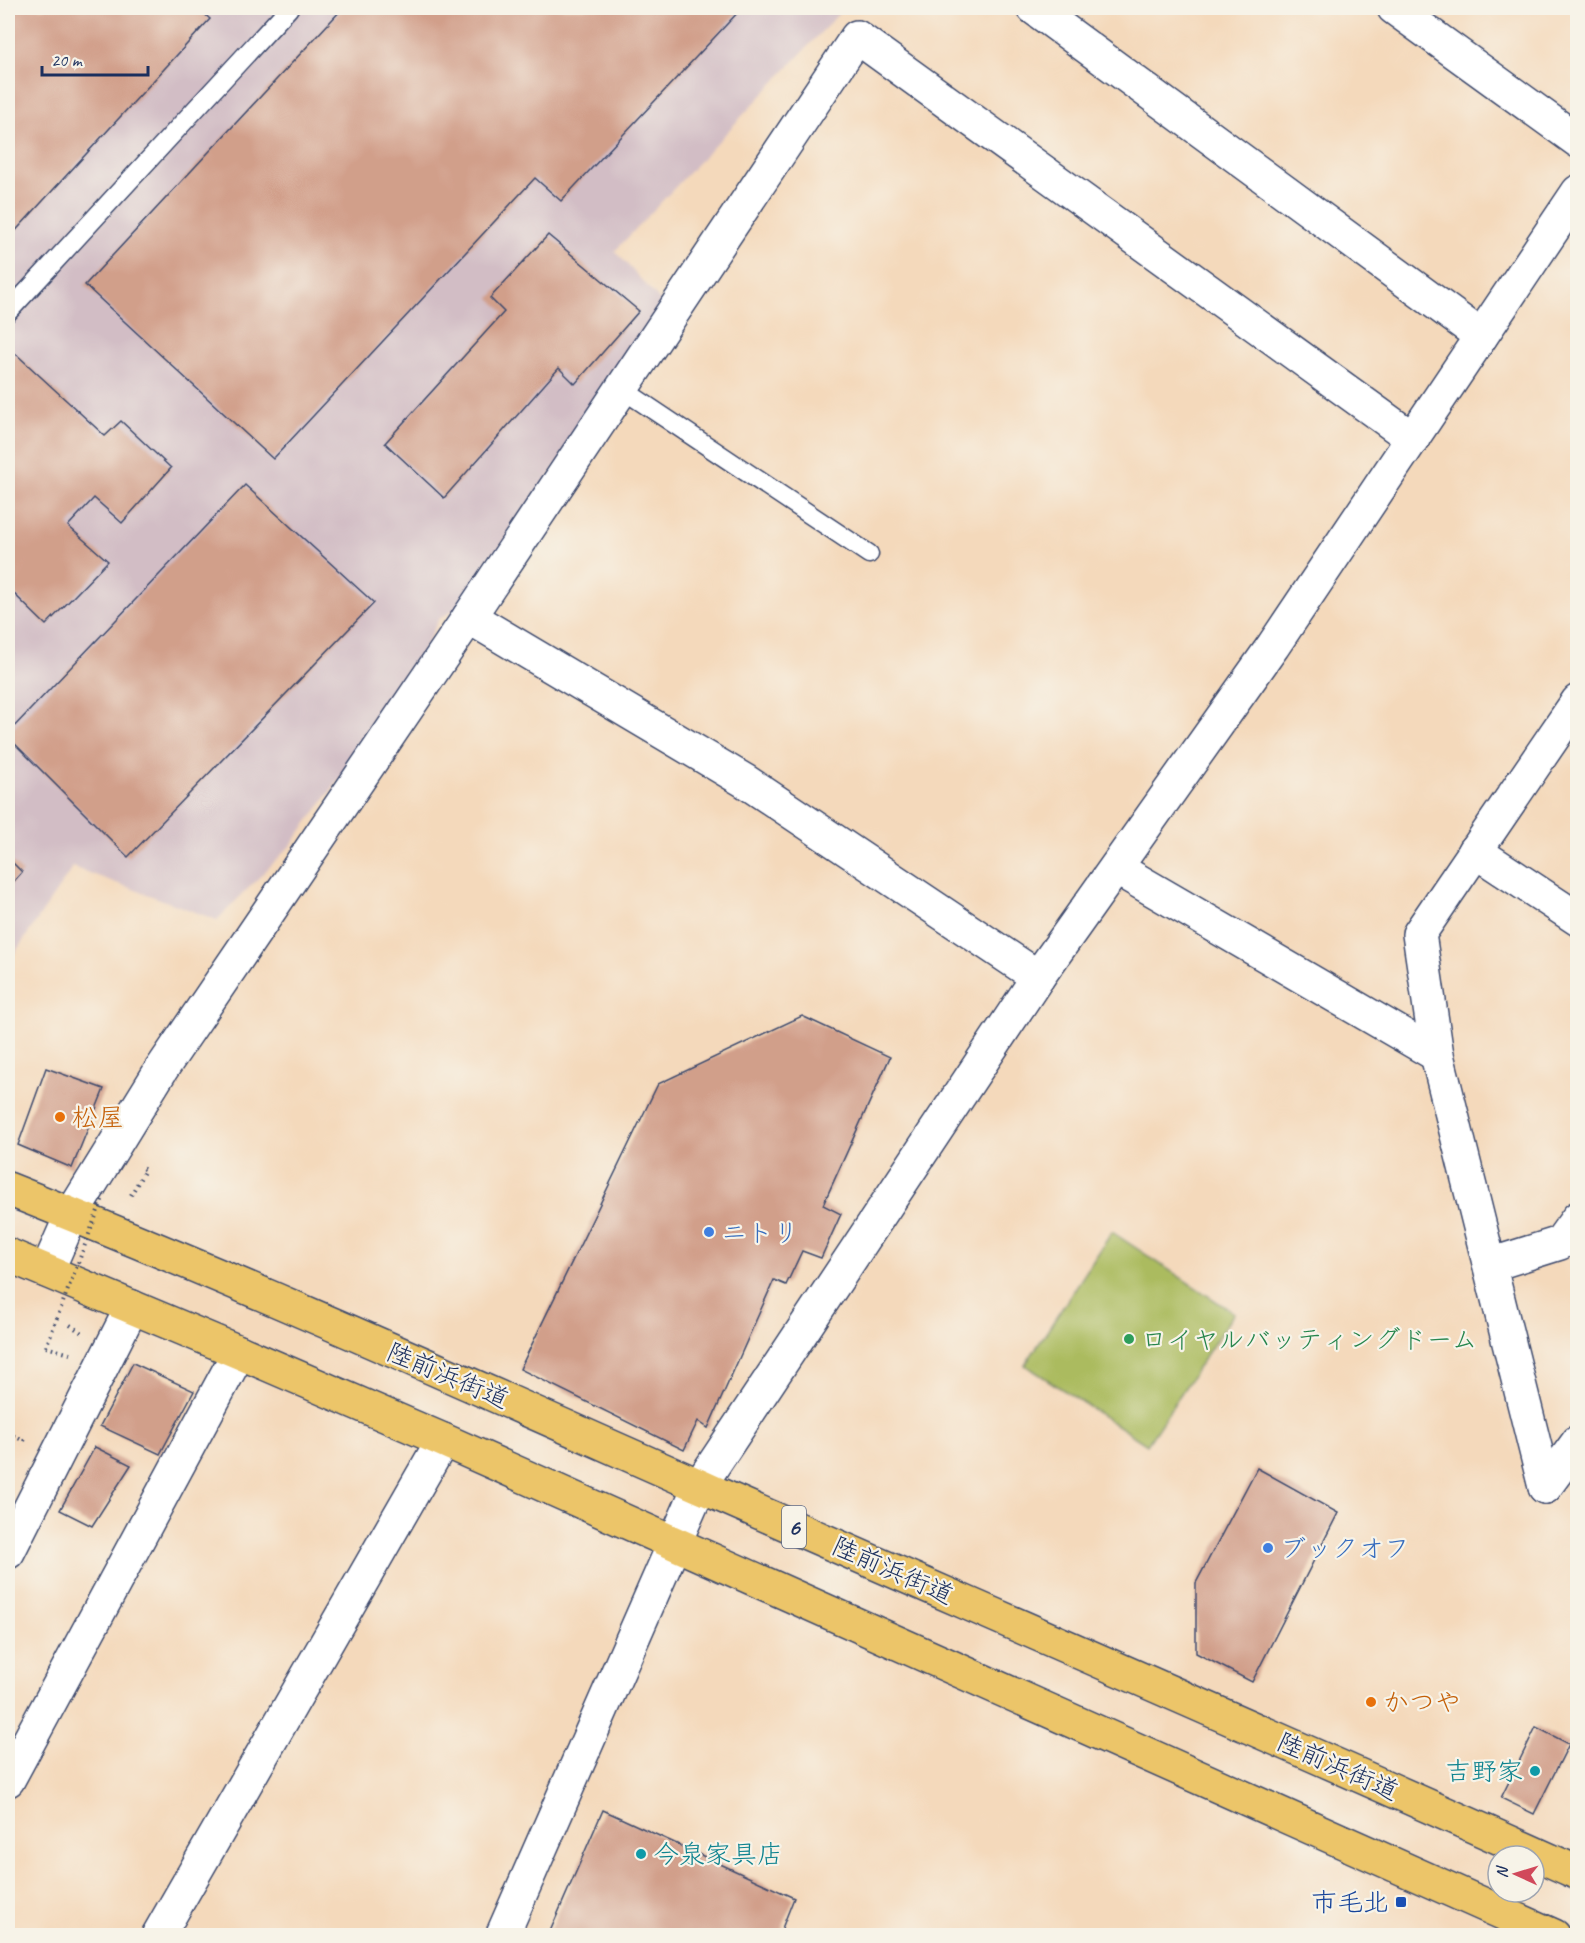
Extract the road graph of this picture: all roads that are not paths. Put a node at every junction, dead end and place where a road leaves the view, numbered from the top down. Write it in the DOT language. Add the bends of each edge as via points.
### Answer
graph roads {
  1 [pos="289,8"];
  2 [pos="1034,8"];
  3 [pos="1394,8"];
  4 [pos="1578,141"];
  5 [pos="1578,192"];
  6 [pos="8,312"];
  7 [pos="1481,336"];
  8 [pos="621,389"];
  9 [pos="1413,439"];
  10 [pos="869,554"];
  11 [pos="469,617"];
  12 [pos="1578,701"];
  13 [pos="1475,851"];
  14 [pos="1116,868"];
  15 [pos="1578,919"];
  16 [pos="1038,977"];
  17 [pos="1437,1055"];
  18 [pos="8,1189"];
  19 [pos="72,1214"];
  20 [pos="1578,1218"];
  21 [pos="8,1255"];
  22 [pos="1490,1266"];
  23 [pos="47,1271"];
  24 [pos="132,1307"];
  25 [pos="239,1352"];
  26 [pos="443,1440"];
  27 [pos="1578,1442"];
  28 [pos="700,1485"];
  29 [pos="675,1544"];
  30 [pos="8,1552"];
  31 [pos="8,1780"];
  32 [pos="1578,1873"];
  33 [pos="158,1935"];
  34 [pos="502,1935"];
  35 [pos="1554,1935"];
  1 -- 6 [label="lane"];
  2 -- 7 [label="street"];
  3 -- 4 [label="street"];
  5 -- 7 [label="street"];
  7 -- 9 [label="street"];
  8 -- 9 [label="street" via="857,37"];
  8 -- 10 [label="lane"];
  8 -- 11 [label="street"];
  9 -- 14 [label="street"];
  11 -- 16 [label="street" via="745,781"];
  11 -- 19 [label="street" via="161,1070"];
  12 -- 13 [label="street"];
  13 -- 15 [label="street"];
  13 -- 17 [label="street" via="1419,934"];
  14 -- 16 [label="street"];
  14 -- 17 [label="street"];
  16 -- 28 [label="street"];
  17 -- 22 [label="street"];
  18 -- 19 [label="highway, 陸前浜街道 / 6"];
  19 -- 23 [label="street"];
  19 -- 28 [label="highway, 陸前浜街道 / 6"];
  20 -- 22 [label="street" via="1560,1244"];
  21 -- 23 [label="highway"];
  22 -- 27 [label="street" via="1545,1487"];
  23 -- 24 [label="highway"];
  24 -- 25 [label="highway"];
  24 -- 30 [label="street"];
  25 -- 26 [label="highway"];
  25 -- 31 [label="street"];
  26 -- 29 [label="highway"];
  26 -- 33 [label="street"];
  28 -- 29 [label="street"];
  28 -- 32 [label="highway, 陸前浜街道 / 6"];
  29 -- 34 [label="street"];
  29 -- 35 [label="highway"];
}
